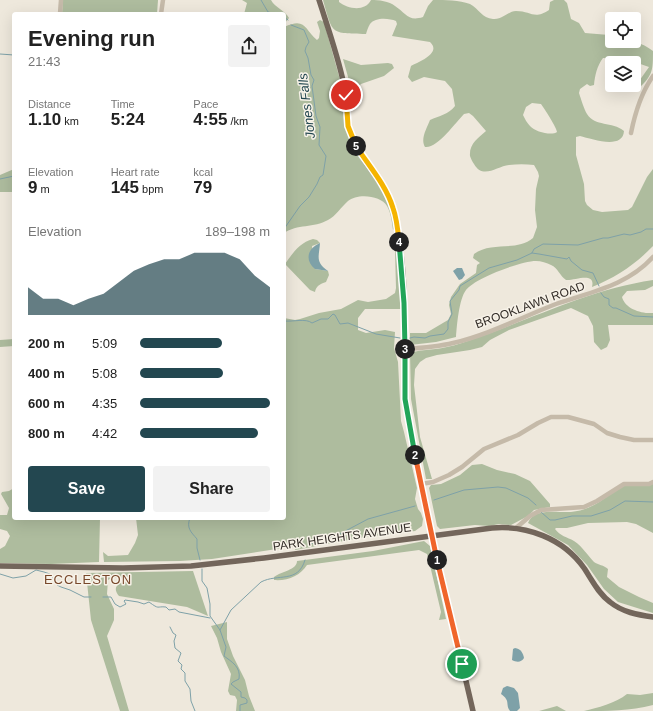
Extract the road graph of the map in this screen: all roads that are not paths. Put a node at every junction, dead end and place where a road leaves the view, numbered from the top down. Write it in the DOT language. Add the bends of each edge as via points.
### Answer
graph roads {
  1 [pos="61,0"];
  2 [pos="163,0"];
  3 [pos="319,0"];
  4 [pos="60,12"];
  5 [pos="162,12"];
  6 [pos="653,76"];
  7 [pos="631,133"];
  8 [pos="653,257"];
  9 [pos="405,349"];
  10 [pos="653,440"];
  11 [pos="653,482"];
  12 [pos="421,484"];
  13 [pos="516,528"];
  14 [pos="432,536"];
  15 [pos="0,566"];
  16 [pos="653,617"];
  17 [pos="473,711"];
  1 -- 4 [label="street"];
  2 -- 5 [label="street"];
  3 -- 9 [label="main road" via="343,78 350,132 394,209 403,282"];
  6 -- 7 [label="street" via="637,106"];
  8 -- 9 [label="street, BROOKLAWN ROAD" via="634,274 613,286 556,304 465,340 433,347"];
  9 -- 12 [label="main road" via="404,383 407,412"];
  10 -- 12 [label="street" via="620,437 606,433 594,424 568,417 551,417 518,435 484,449 449,475"];
  11 -- 13 [label="street" via="624,484 584,507 541,510"];
  12 -- 14 [label="main road"];
  13 -- 14 [label="main road, PARK HEIGHTS AVENUE" via="492,528"];
  13 -- 16 [label="main road, PARK HEIGHTS AVENUE" via="539,534 568,551 584,567 603,596 616,606"];
  14 -- 15 [label="main road, PARK HEIGHTS AVENUE" via="191,566"];
  14 -- 17 [label="main road"];
}
